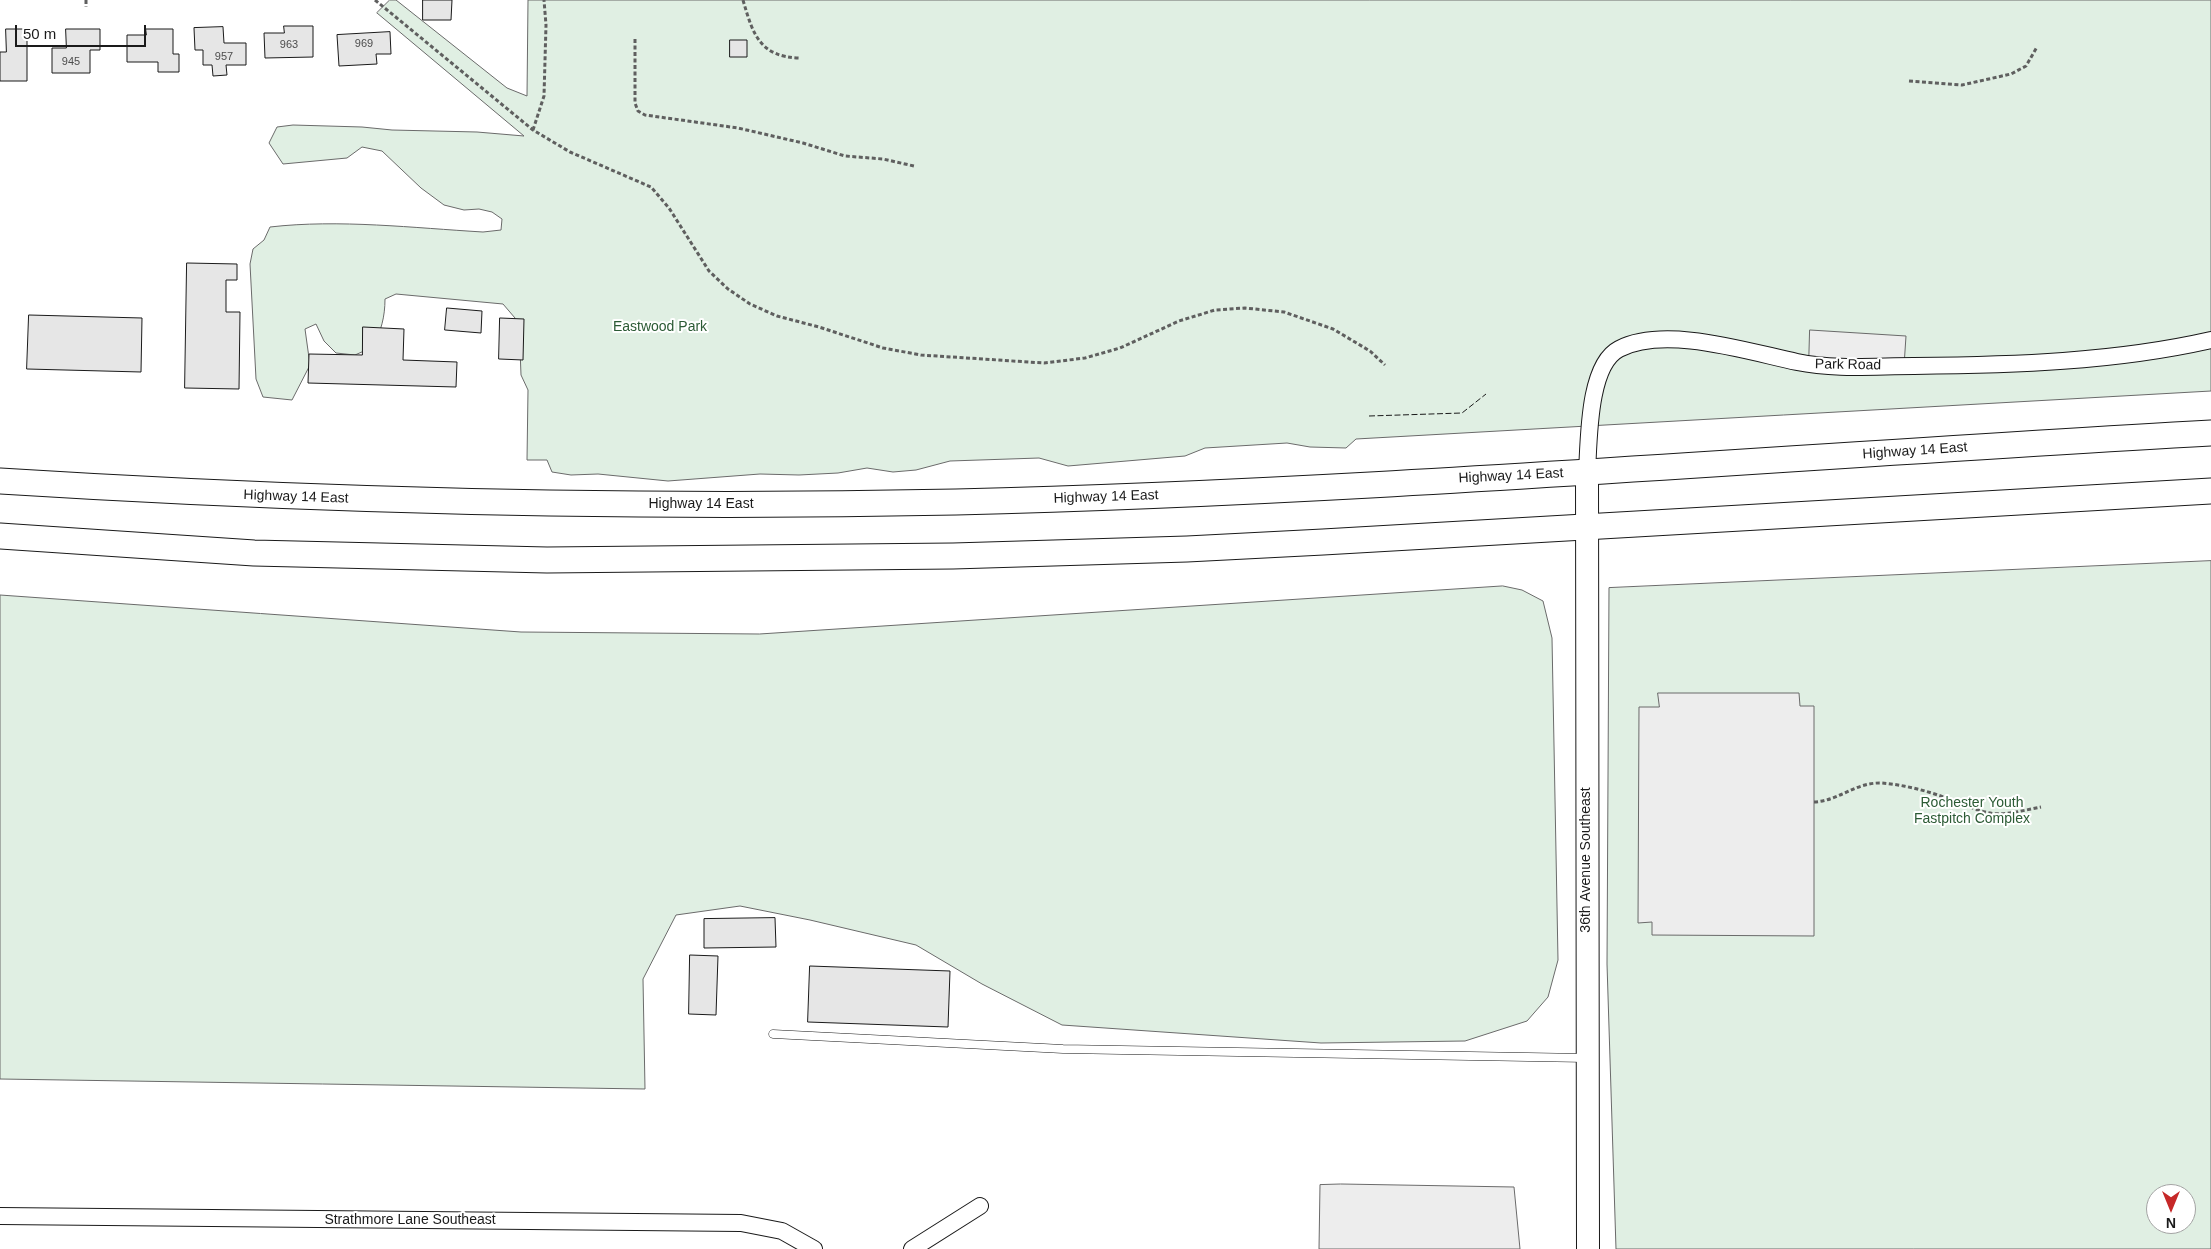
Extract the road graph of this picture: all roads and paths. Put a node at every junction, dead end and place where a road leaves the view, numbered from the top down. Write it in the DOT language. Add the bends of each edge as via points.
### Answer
graph roads {
  1 [pos="86,0"];
  2 [pos="375,0"];
  3 [pos="544,0"];
  4 [pos="743,0"];
  5 [pos="86,7"];
  6 [pos="635,39"];
  7 [pos="2037,47"];
  8 [pos="800,58"];
  9 [pos="1909,81"];
  10 [pos="532,130"];
  11 [pos="914,166"];
  12 [pos="2211,340"];
  13 [pos="1385,365"];
  14 [pos="2211,433"];
  15 [pos="1587,472"];
  16 [pos="0,480"];
  17 [pos="2211,491"];
  18 [pos="1586,528"];
  19 [pos="0,536"];
  20 [pos="1814,802"];
  21 [pos="2041,807"];
  22 [pos="773,1034"];
  23 [pos="1586,1058"];
  24 [pos="980,1206"];
  25 [pos="0,1216"];
  26 [pos="814,1249"];
  27 [pos="912,1249"];
  28 [pos="1588,1249"];
  1 -- 5 [label="path"];
  2 -- 10 [label="path"];
  3 -- 10 [label="path" via="544,96"];
  4 -- 8 [label="path" via="750,23 765,49 784,58"];
  6 -- 11 [label="path" via="635,103 638,111 645,115 738,128 845,156"];
  7 -- 9 [label="path" via="2026,66 2011,74 1962,86"];
  10 -- 13 [label="path" via="570,152 650,187 669,208 710,270 728,289 750,304 777,316 883,348 921,355 1044,363 1085,358 1120,348 1179,321 1215,310 1245,308 1284,312 1333,329 1370,351"];
  12 -- 15 [label="street, Park Road" via="2178,348 2032,363 1857,366 1809,364 1700,342 1658,338 1639,341 1610,356 1597,380"];
  14 -- 15 [label="main road, Highway 14 East"];
  15 -- 16 [label="main road, Highway 14 East" via="1117,496 782,504 467,503 256,496"];
  15 -- 18 [label="street, 36th Avenue Southeast"];
  17 -- 18 [label="main road"];
  18 -- 19 [label="main road" via="1187,549 703,560 263,553"];
  18 -- 23 [label="street, 36th Avenue Southeast"];
  20 -- 21 [label="path" via="1828,802 1844,791 1882,783 1949,798 1986,813 2005,814"];
  22 -- 23 [label="lane" via="1063,1049"];
  23 -- 28 [label="street, 36th Avenue Southeast"];
  24 -- 27 [label="street"];
  25 -- 26 [label="street, Strathmore Lane Southeast" via="741,1223 782,1231"];
}
